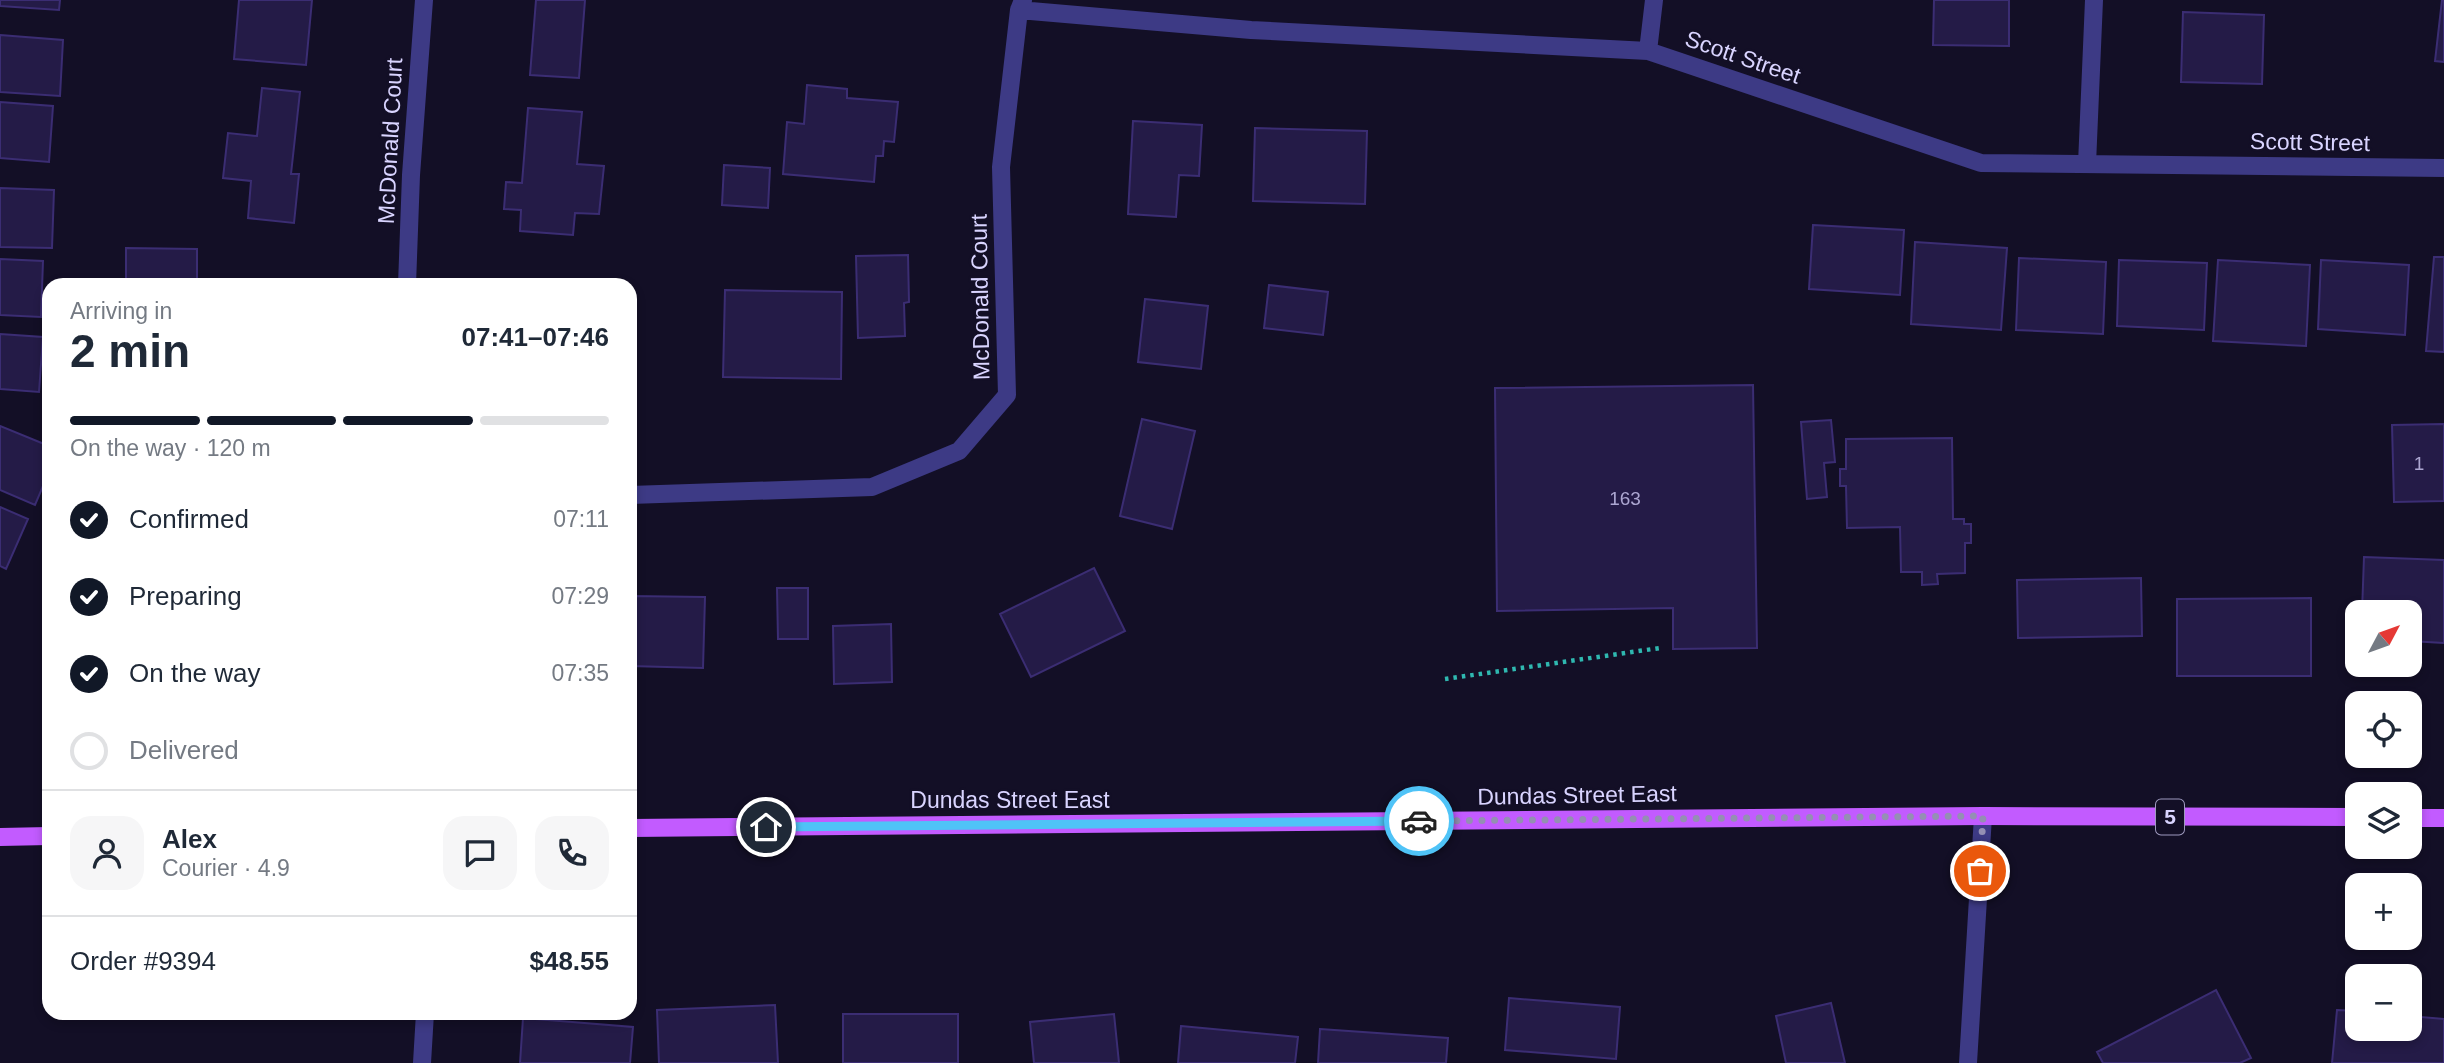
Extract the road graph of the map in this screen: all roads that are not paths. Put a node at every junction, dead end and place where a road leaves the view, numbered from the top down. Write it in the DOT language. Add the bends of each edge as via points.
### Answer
graph roads {
  1 [pos="424,0"];
  2 [pos="1654,0"];
  3 [pos="2094,0"];
  4 [pos="1021,5"];
  5 [pos="1648,51"];
  6 [pos="2087,164"];
  7 [pos="2444,168"];
  8 [pos="407,278"];
  9 [pos="637,495"];
  10 [pos="1983,816"];
  11 [pos="2345,817"];
  12 [pos="2422,818"];
  13 [pos="2444,818"];
  14 [pos="637,828"];
  15 [pos="42,836"];
  16 [pos="0,837"];
  17 [pos="425,1020"];
  18 [pos="422,1063"];
  19 [pos="1968,1063"];
  1 -- 8 [label="street, McDonald Court"];
  2 -- 5 [label="street"];
  3 -- 6 [label="street"];
  4 -- 5 [label="street, Scott Street" via="1251,30"];
  4 -- 9 [label="street, McDonald Court" via="1002,167 1007,395 958,451 872,487"];
  5 -- 6 [label="street, Scott Street" via="1981,163"];
  6 -- 7 [label="street, Scott Street"];
  10 -- 11 [label="main road, Dundas Street East / 5"];
  10 -- 14 [label="main road, Dundas Street East / 5"];
  10 -- 19 [label="street"];
  12 -- 13 [label="main road"];
  15 -- 16 [label="main road"];
  17 -- 18 [label="street"];
}
